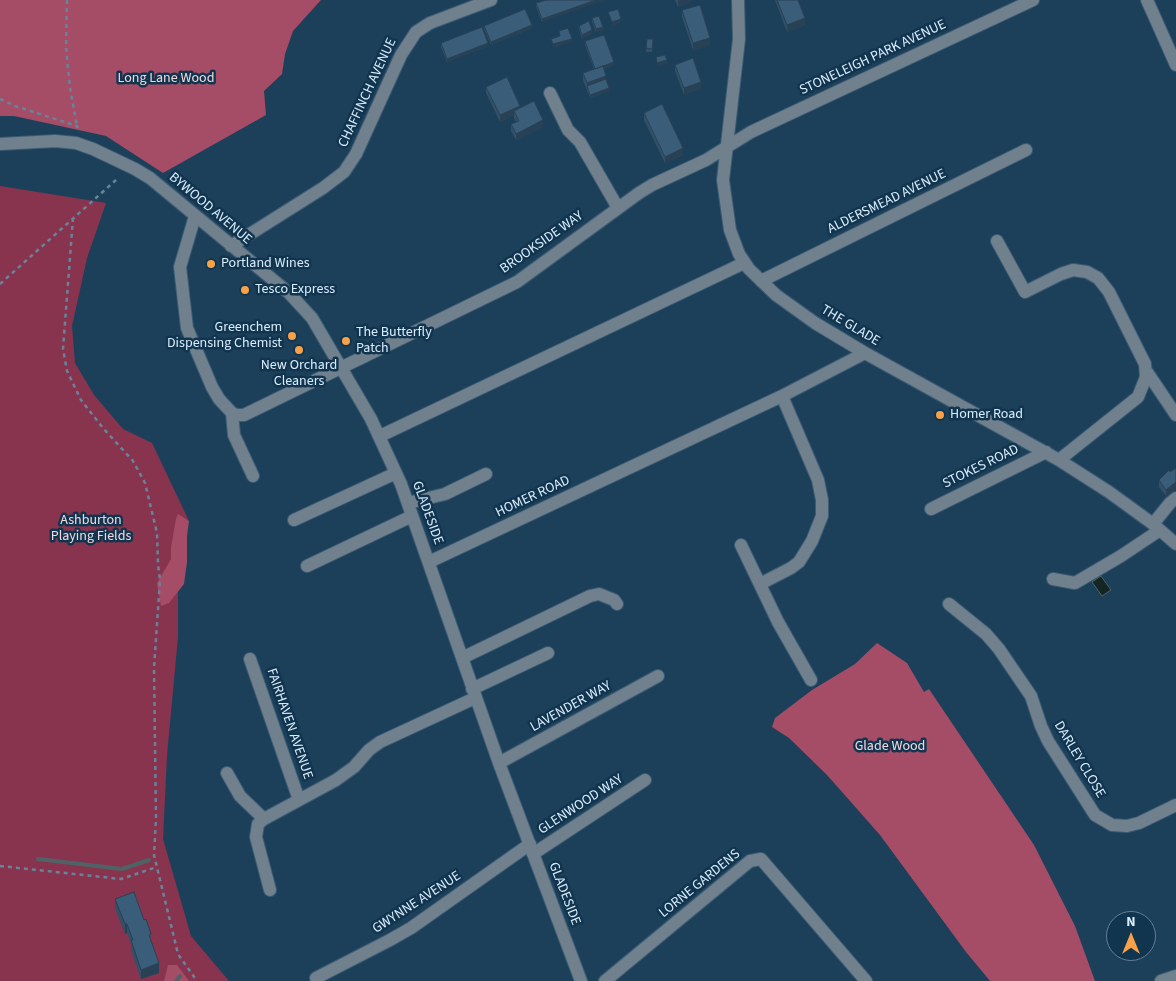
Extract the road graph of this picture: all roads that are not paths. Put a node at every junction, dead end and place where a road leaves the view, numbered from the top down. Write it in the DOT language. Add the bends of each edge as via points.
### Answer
graph roads {
  1 [pos="491,0"];
  2 [pos="738,0"];
  3 [pos="1033,0"];
  4 [pos="1146,0"];
  5 [pos="1176,65"];
  6 [pos="550,93"];
  7 [pos="0,144"];
  8 [pos="727,147"];
  9 [pos="1026,150"];
  10 [pos="618,208"];
  11 [pos="195,216"];
  12 [pos="997,241"];
  13 [pos="231,246"];
  14 [pos="744,263"];
  15 [pos="760,281"];
  16 [pos="865,353"];
  17 [pos="342,368"];
  18 [pos="1147,372"];
  19 [pos="782,396"];
  20 [pos="232,413"];
  21 [pos="1176,415"];
  22 [pos="380,436"];
  23 [pos="1046,452"];
  24 [pos="1059,460"];
  25 [pos="396,473"];
  26 [pos="486,474"];
  27 [pos="253,476"];
  28 [pos="1176,498"];
  29 [pos="408,503"];
  30 [pos="930,509"];
  31 [pos="412,516"];
  32 [pos="294,520"];
  33 [pos="1156,527"];
  34 [pos="1176,544"];
  35 [pos="741,545"];
  36 [pos="429,562"];
  37 [pos="307,566"];
  38 [pos="1053,579"];
  39 [pos="760,584"];
  40 [pos="617,604"];
  41 [pos="949,604"];
  42 [pos="548,653"];
  43 [pos="250,658"];
  44 [pos="462,658"];
  45 [pos="658,676"];
  46 [pos="811,680"];
  47 [pos="474,693"];
  48 [pos="499,763"];
  49 [pos="227,773"];
  50 [pos="645,780"];
  51 [pos="299,800"];
  52 [pos="1176,805"];
  53 [pos="264,819"];
  54 [pos="531,849"];
  55 [pos="270,890"];
  56 [pos="1176,976"];
  57 [pos="316,978"];
  58 [pos="581,981"];
  59 [pos="605,981"];
  60 [pos="866,981"];
  61 [pos="1161,981"];
  1 -- 13 [label="street, CHAFFINCH AVENUE" via="430,22 416,32 401,55 356,154 344,172 332,183"];
  2 -- 8 [label="street, THE GLADE" via="740,39"];
  3 -- 8 [label="street, STONELEIGH PARK AVENUE" via="751,132"];
  4 -- 5 [label="street"];
  6 -- 10 [label="street" via="568,130 580,142"];
  7 -- 11 [label="street, BYWOOD AVENUE" via="55,141 81,144 150,178"];
  8 -- 10 [label="street, BROOKSIDE WAY" via="652,185"];
  8 -- 14 [label="street, THE GLADE" via="723,171 725,204 733,239"];
  9 -- 15 [label="street, ALDERSMEAD AVENUE"];
  10 -- 17 [label="street, BROOKSIDE WAY" via="517,282"];
  11 -- 13 [label="street, BYWOOD AVENUE"];
  11 -- 20 [label="street" via="180,267 187,328 212,387"];
  12 -- 18 [label="street" via="1025,292 1074,270 1098,278 1110,292 1144,358"];
  13 -- 17 [label="street, BYWOOD AVENUE" via="299,302"];
  14 -- 15 [label="street, THE GLADE"];
  14 -- 22 [label="street"];
  15 -- 16 [label="street, THE GLADE" via="799,312"];
  16 -- 19 [label="street, HOMER ROAD"];
  16 -- 23 [label="street, THE GLADE"];
  17 -- 20 [label="street, BROOKSIDE WAY" via="244,415"];
  17 -- 22 [label="street, BYWOOD AVENUE"];
  18 -- 21 [label="street"];
  18 -- 24 [label="street" via="1142,389 1133,402"];
  19 -- 36 [label="street, HOMER ROAD"];
  19 -- 39 [label="street" via="818,480 822,516 799,562"];
  20 -- 27 [label="street" via="234,435"];
  22 -- 25 [label="street, GLADESIDE"];
  23 -- 24 [label="street, THE GLADE"];
  23 -- 30 [label="street, STOKES ROAD"];
  24 -- 33 [label="street, THE GLADE"];
  25 -- 29 [label="street, GLADESIDE"];
  25 -- 32 [label="street"];
  26 -- 29 [label="street" via="445,494"];
  28 -- 33 [label="street" via="1170,502"];
  29 -- 31 [label="street, GLADESIDE"];
  31 -- 36 [label="street, GLADESIDE"];
  31 -- 37 [label="street"];
  33 -- 34 [label="street, THE GLADE"];
  33 -- 38 [label="street" via="1121,556 1075,583"];
  35 -- 39 [label="street"];
  36 -- 44 [label="street, GLADESIDE"];
  39 -- 46 [label="street"];
  40 -- 44 [label="street" via="608,596 590,596"];
  41 -- 52 [label="street, DARLEY CLOSE" via="999,649 1031,696 1048,741 1095,815 1112,825 1127,826"];
  42 -- 47 [label="street, FAIRHAVEN AVENUE"];
  43 -- 51 [label="street, FAIRHAVEN AVENUE"];
  44 -- 47 [label="street, GLADESIDE"];
  45 -- 48 [label="street, LAVENDER WAY"];
  47 -- 48 [label="street, GLADESIDE"];
  47 -- 51 [label="street, FAIRHAVEN AVENUE" via="380,742 336,780"];
  48 -- 54 [label="street, GLADESIDE"];
  49 -- 53 [label="street" via="240,796"];
  50 -- 54 [label="street, GLENWOOD WAY"];
  51 -- 53 [label="street, FAIRHAVEN AVENUE"];
  53 -- 55 [label="street" via="258,824 256,838"];
  54 -- 57 [label="street, GWYNNE AVENUE" via="411,928"];
  54 -- 58 [label="street, GLADESIDE"];
  56 -- 61 [label="street"];
  59 -- 60 [label="street, LORNE GARDENS" via="750,861 761,859"];
}
